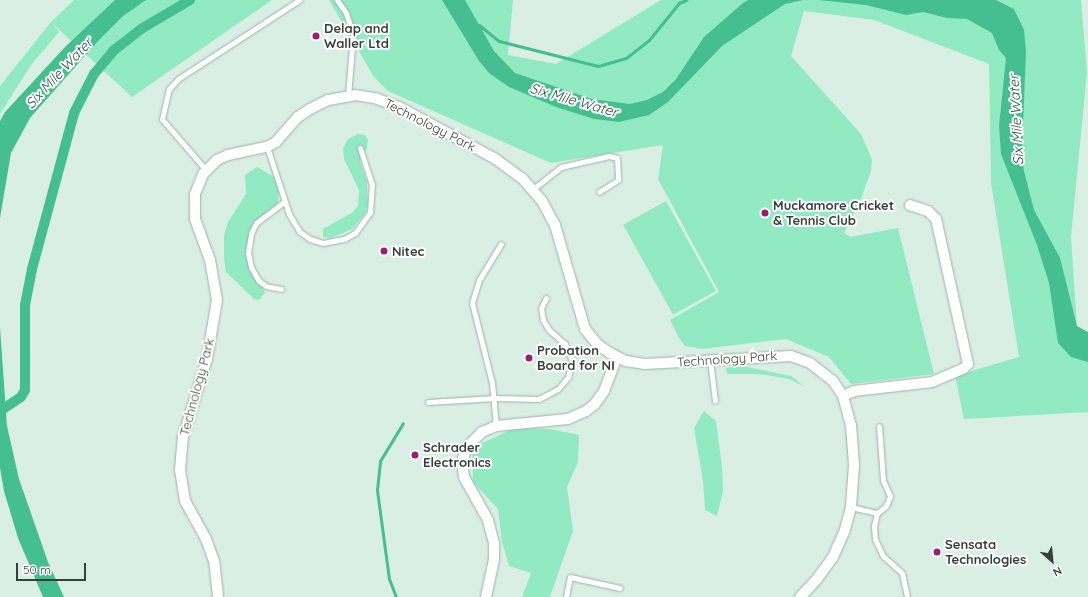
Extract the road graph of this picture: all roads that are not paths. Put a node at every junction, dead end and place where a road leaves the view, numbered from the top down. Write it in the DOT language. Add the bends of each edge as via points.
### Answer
graph roads {
  1 [pos="299,0"];
  2 [pos="337,0"];
  3 [pos="348,96"];
  4 [pos="267,146"];
  5 [pos="360,148"];
  6 [pos="206,170"];
  7 [pos="533,189"];
  8 [pos="599,192"];
  9 [pos="283,202"];
  10 [pos="910,205"];
  11 [pos="501,244"];
  12 [pos="281,288"];
  13 [pos="546,298"];
  14 [pos="617,357"];
  15 [pos="710,360"];
  16 [pos="843,396"];
  17 [pos="495,398"];
  18 [pos="715,401"];
  19 [pos="428,402"];
  20 [pos="496,426"];
  21 [pos="879,426"];
  22 [pos="851,507"];
  23 [pos="877,513"];
  24 [pos="620,588"];
  25 [pos="218,597"];
  26 [pos="486,597"];
  27 [pos="566,597"];
  28 [pos="800,597"];
  29 [pos="907,597"];
  1 -- 6 [label="lane" via="178,79 169,89 162,118"];
  2 -- 3 [label="lane" via="346,13 353,34"];
  3 -- 4 [label="street, Technology Park" via="328,100 303,113 276,142"];
  3 -- 7 [label="street, Technology Park" via="375,98 399,107 494,158 515,172"];
  4 -- 6 [label="street, Technology Park" via="228,155"];
  4 -- 9 [label="lane" via="276,167"];
  5 -- 9 [label="lane" via="368,166 373,195 368,218 355,233 330,242 310,239 296,228"];
  6 -- 25 [label="street, Technology Park" via="194,194 193,209 214,274 216,306 207,359 183,437 179,464 185,501 206,539 214,561"];
  7 -- 8 [label="lane" via="561,166 608,156 617,158 618,180"];
  7 -- 14 [label="street, Technology Park" via="550,213 563,244 576,305 585,329 597,344"];
  9 -- 12 [label="lane" via="256,223 248,248 251,267 259,282 266,286"];
  10 -- 16 [label="street" via="928,211 936,219 968,364 963,369 932,382 854,391"];
  11 -- 17 [label="lane" via="479,280 472,302"];
  13 -- 17 [label="lane" via="541,306 542,315 546,326 568,350 572,364 568,377 558,389 545,398"];
  14 -- 15 [label="street, Technology Park" via="645,364"];
  14 -- 20 [label="street" via="604,391 586,412 568,419"];
  15 -- 16 [label="street, Technology Park" via="780,355 802,359 828,375"];
  15 -- 18 [label="lane"];
  16 -- 22 [label="street, Technology Park" via="849,413 854,465"];
  17 -- 19 [label="lane"];
  17 -- 20 [label="lane"];
  20 -- 26 [label="street" via="482,432 472,441 462,460 464,477 488,520 492,534 494,552"];
  21 -- 23 [label="lane" via="883,480 890,496 886,506"];
  22 -- 23 [label="lane"];
  22 -- 28 [label="street, Technology Park" via="845,530 833,557"];
  23 -- 29 [label="lane" via="875,539 883,556 902,572"];
  24 -- 27 [label="lane" via="570,577"];
}
